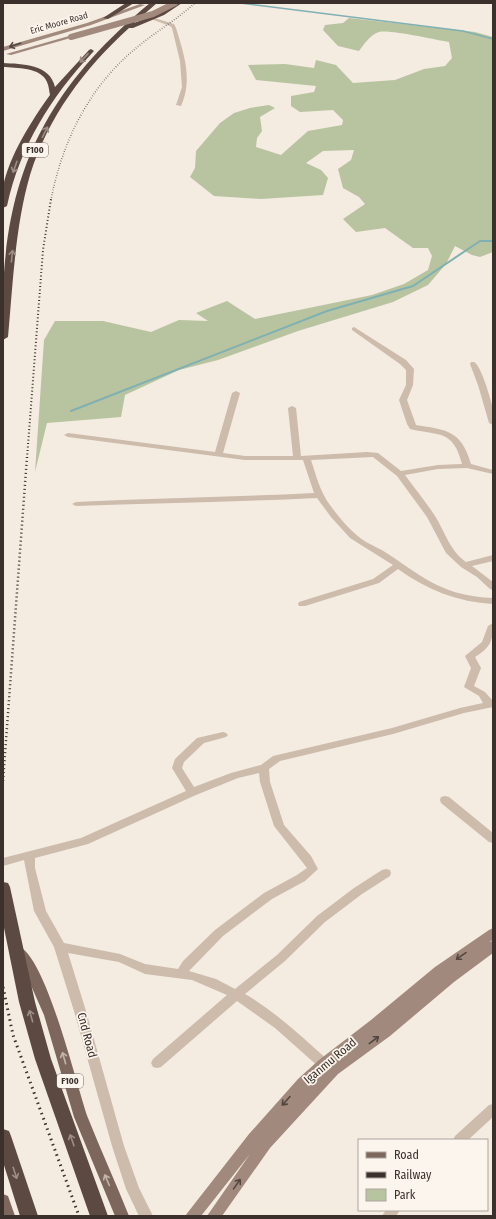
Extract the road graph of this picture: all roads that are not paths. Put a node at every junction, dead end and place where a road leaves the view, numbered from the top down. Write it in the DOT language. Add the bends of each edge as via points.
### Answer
graph roads {
  1 [pos="131,3"];
  2 [pos="154,3"];
  3 [pos="175,3"];
  4 [pos="179,3"];
  5 [pos="143,4"];
  6 [pos="106,18"];
  7 [pos="153,18"];
  8 [pos="118,34"];
  9 [pos="3,49"];
  10 [pos="3,55"];
  11 [pos="3,65"];
  12 [pos="53,94"];
  13 [pos="179,105"];
  14 [pos="3,206"];
  15 [pos="354,329"];
  16 [pos="3,337"];
  17 [pos="474,364"];
  18 [pos="236,394"];
  19 [pos="292,408"];
  20 [pos="493,423"];
  21 [pos="68,435"];
  22 [pos="218,455"];
  23 [pos="302,458"];
  24 [pos="466,466"];
  25 [pos="493,472"];
  26 [pos="400,474"];
  27 [pos="319,495"];
  28 [pos="76,504"];
  29 [pos="493,558"];
  30 [pos="399,565"];
  31 [pos="464,565"];
  32 [pos="493,587"];
  33 [pos="493,601"];
  34 [pos="302,604"];
  35 [pos="493,626"];
  36 [pos="492,704"];
  37 [pos="223,735"];
  38 [pos="264,768"];
  39 [pos="192,792"];
  40 [pos="445,800"];
  41 [pos="493,839"];
  42 [pos="28,855"];
  43 [pos="3,862"];
  44 [pos="386,874"];
  45 [pos="3,886"];
  46 [pos="493,933"];
  47 [pos="60,946"];
  48 [pos="493,946"];
  49 [pos="15,947"];
  50 [pos="182,974"];
  51 [pos="236,996"];
  52 [pos="157,1063"];
  53 [pos="324,1064"];
  54 [pos="493,1109"];
  55 [pos="3,1136"];
  56 [pos="460,1139"];
  57 [pos="3,1201"];
  58 [pos="194,1215"];
  59 [pos="8,1216"];
  60 [pos="29,1216"];
  61 [pos="99,1216"];
  62 [pos="122,1216"];
  63 [pos="146,1216"];
  64 [pos="214,1216"];
  1 -- 6 [label="highway"];
  2 -- 8 [label="highway, F100"];
  3 -- 10 [label="street, Eric Moore Road, bridge" via="153,14"];
  4 -- 7 [label="highway"];
  5 -- 6 [label="street, Eric Moore Road"];
  5 -- 12 [label="highway, F100, one-way" via="89,52"];
  6 -- 9 [label="street, Eric Moore Road, one-way"];
  7 -- 8 [label="highway"];
  7 -- 13 [label="street" via="174,28 185,80"];
  16 -- 8 [label="highway, F100, one-way" via="14,233 34,152 72,85"];
  11 -- 12 [label="highway" via="29,69 47,76 51,80"];
  12 -- 14 [label="highway, F100, one-way" via="18,156"];
  15 -- 24 [label="street" via="410,369 411,382 403,400 410,424 413,427 440,430 451,436 463,452"];
  17 -- 20 [label="street"];
  18 -- 22 [label="street"];
  19 -- 23 [label="street"];
  21 -- 22 [label="street"];
  22 -- 23 [label="street" via="245,458"];
  23 -- 26 [label="street" via="375,455"];
  23 -- 27 [label="street"];
  24 -- 25 [label="street"];
  24 -- 26 [label="street" via="427,468"];
  26 -- 31 [label="street" via="432,517 449,551"];
  27 -- 28 [label="street"];
  27 -- 30 [label="street" via="329,511 351,534"];
  29 -- 31 [label="street"];
  30 -- 33 [label="street" via="418,580 435,588 477,601"];
  30 -- 34 [label="street" via="376,581"];
  31 -- 32 [label="street"];
  35 -- 36 [label="street" via="483,648 470,656 476,668 469,687 482,694"];
  36 -- 38 [label="street" via="393,731 289,754 277,758"];
  37 -- 39 [label="street" via="201,740 179,761 177,768"];
  38 -- 39 [label="street" via="235,775"];
  38 -- 50 [label="street" via="265,782 279,826 313,868 301,878 268,896 219,933 187,964"];
  39 -- 42 [label="street" via="84,840"];
  40 -- 41 [label="street"];
  42 -- 43 [label="street"];
  42 -- 47 [label="street, Cnd Road" via="40,911"];
  44 -- 51 [label="street" via="321,919 282,958"];
  45 -- 49 [label="highway, F100"];
  46 -- 53 [label="street, Iganmu Road, one-way" via="440,971"];
  47 -- 50 [label="street" via="121,958 158,973"];
  47 -- 63 [label="street, Cnd Road" via="118,1146 133,1189"];
  64 -- 48 [label="street, Iganmu Road, one-way" via="265,1144 333,1070"];
  61 -- 49 [label="highway, F100, one-way" via="43,1059"];
  62 -- 49 [label="main road, F100, one-way" via="81,1117 51,1015 27,962"];
  50 -- 51 [label="street" via="210,982"];
  51 -- 52 [label="street"];
  51 -- 53 [label="street" via="286,1029"];
  53 -- 58 [label="street, Iganmu Road, one-way" via="303,1083 254,1138"];
  54 -- 56 [label="street"];
  55 -- 60 [label="highway, one-way"];
  57 -- 59 [label="main road"];
}
